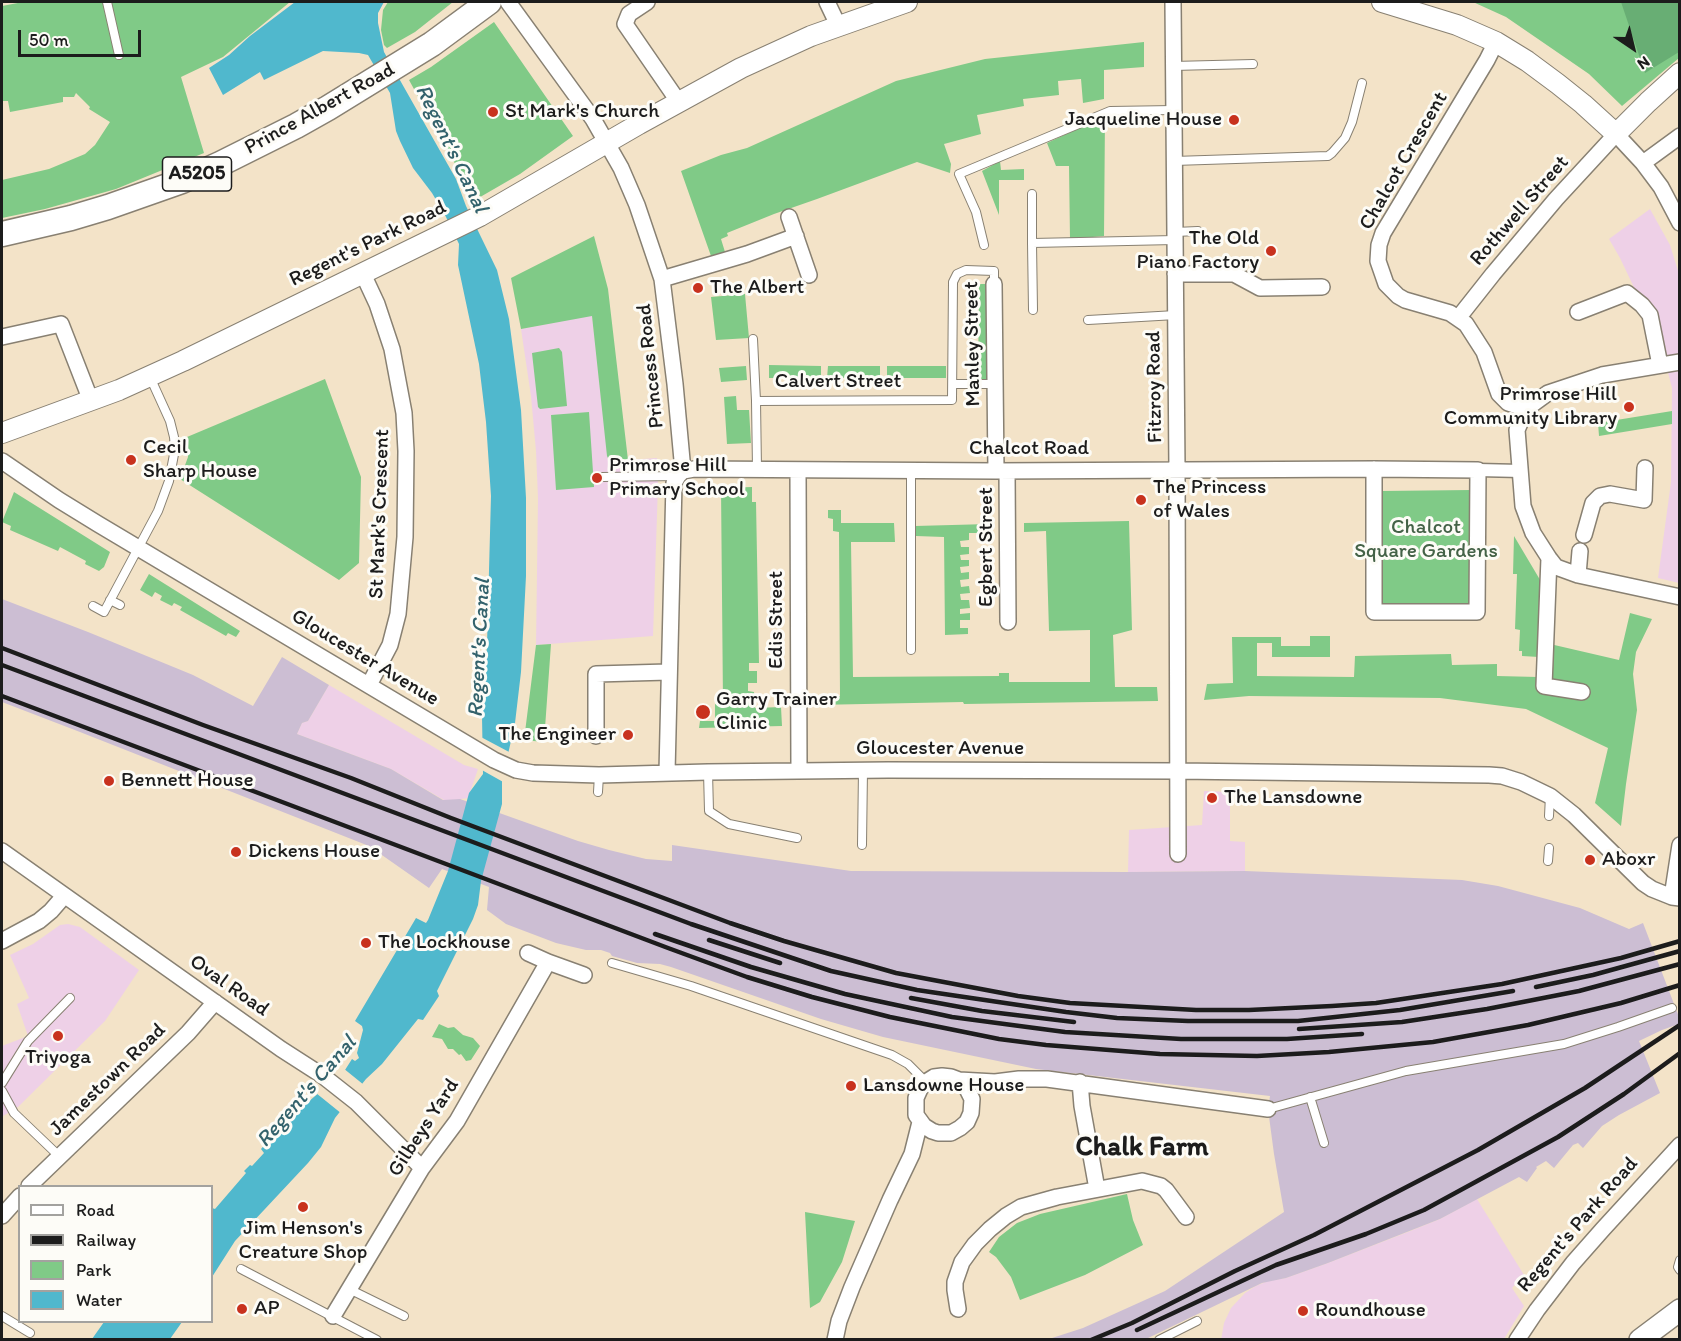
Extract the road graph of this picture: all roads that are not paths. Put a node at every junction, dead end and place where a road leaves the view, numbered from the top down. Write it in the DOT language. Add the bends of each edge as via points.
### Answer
graph roads {
  1 [pos="107,2"];
  2 [pos="489,2"];
  3 [pos="508,2"];
  4 [pos="647,2"];
  5 [pos="827,2"];
  6 [pos="907,2"];
  7 [pos="1173,2"];
  8 [pos="1382,2"];
  9 [pos="837,25"];
  10 [pos="1496,42"];
  11 [pos="119,55"];
  12 [pos="1253,64"];
  13 [pos="1173,66"];
  14 [pos="1680,73"];
  15 [pos="1362,83"];
  16 [pos="678,102"];
  17 [pos="1174,110"];
  18 [pos="1616,134"];
  19 [pos="1680,136"];
  20 [pos="608,142"];
  21 [pos="1174,161"];
  22 [pos="1643,163"];
  23 [pos="1032,195"];
  24 [pos="789,217"];
  25 [pos="1680,223"];
  26 [pos="1198,231"];
  27 [pos="2,234"];
  28 [pos="796,236"];
  29 [pos="1175,236"];
  30 [pos="1032,243"];
  31 [pos="984,245"];
  32 [pos="363,274"];
  33 [pos="1175,274"];
  34 [pos="809,275"];
  35 [pos="662,279"];
  36 [pos="994,284"];
  37 [pos="1322,287"];
  38 [pos="1033,310"];
  39 [pos="1578,312"];
  40 [pos="1176,315"];
  41 [pos="1459,317"];
  42 [pos="1088,320"];
  43 [pos="2,337"];
  44 [pos="753,339"];
  45 [pos="1680,362"];
  46 [pos="1660,365"];
  47 [pos="150,376"];
  48 [pos="953,384"];
  49 [pos="996,384"];
  50 [pos="756,400"];
  51 [pos="952,400"];
  52 [pos="91,401"];
  53 [pos="1526,409"];
  54 [pos="2,433"];
  55 [pos="2,461"];
  56 [pos="1644,468"];
  57 [pos="1374,469"];
  58 [pos="757,470"];
  59 [pos="798,470"];
  60 [pos="911,470"];
  61 [pos="1178,470"];
  62 [pos="1478,470"];
  63 [pos="1002,471"];
  64 [pos="1521,471"];
  65 [pos="680,473"];
  66 [pos="602,477"];
  67 [pos="1584,535"];
  68 [pos="138,547"];
  69 [pos="1580,551"];
  70 [pos="1549,558"];
  71 [pos="1578,575"];
  72 [pos="1680,597"];
  73 [pos="110,600"];
  74 [pos="120,605"];
  75 [pos="93,606"];
  76 [pos="1008,622"];
  77 [pos="911,650"];
  78 [pos="668,672"];
  79 [pos="369,685"];
  80 [pos="1582,692"];
  81 [pos="596,736"];
  82 [pos="798,770"];
  83 [pos="862,770"];
  84 [pos="1178,771"];
  85 [pos="667,772"];
  86 [pos="708,772"];
  87 [pos="599,775"];
  88 [pos="598,792"];
  89 [pos="1550,796"];
  90 [pos="1549,816"];
  91 [pos="797,838"];
  92 [pos="862,845"];
  93 [pos="1680,845"];
  94 [pos="1549,848"];
  95 [pos="2,851"];
  96 [pos="1178,854"];
  97 [pos="1548,861"];
  98 [pos="64,896"];
  99 [pos="1676,897"];
  100 [pos="2,941"];
  101 [pos="528,953"];
  102 [pos="548,962"];
  103 [pos="612,963"];
  104 [pos="584,975"];
  105 [pos="70,998"];
  106 [pos="215,1002"];
  107 [pos="1672,1008"];
  108 [pos="958,1080"];
  109 [pos="926,1082"];
  110 [pos="995,1082"];
  111 [pos="1080,1082"];
  112 [pos="2,1083"];
  113 [pos="2,1091"];
  114 [pos="1310,1097"];
  115 [pos="973,1106"];
  116 [pos="1268,1109"];
  117 [pos="920,1122"];
  118 [pos="938,1133"];
  119 [pos="1324,1143"];
  120 [pos="1680,1145"];
  121 [pos="912,1154"];
  122 [pos="59,1156"];
  123 [pos="422,1168"];
  124 [pos="30,1185"];
  125 [pos="1097,1189"];
  126 [pos="18,1198"];
  127 [pos="2,1216"];
  128 [pos="1186,1217"];
  129 [pos="1680,1260"];
  130 [pos="241,1269"];
  131 [pos="1680,1270"];
  132 [pos="349,1289"];
  133 [pos="958,1309"];
  134 [pos="1680,1310"];
  135 [pos="2,1316"];
  136 [pos="333,1316"];
  137 [pos="404,1316"];
  138 [pos="1197,1321"];
  139 [pos="30,1333"];
  140 [pos="377,1340"];
  141 [pos="835,1340"];
  142 [pos="1159,1340"];
  143 [pos="1517,1340"];
  144 [pos="1640,1340"];
  1 -- 11 [label="lane"];
  2 -- 27 [label="main road, Prince Albert Road / A5205" via="452,31 296,126 182,181 71,219"];
  3 -- 20 [label="street, Princess Road"];
  4 -- 16 [label="street" via="629,14 625,24"];
  5 -- 9 [label="street"];
  6 -- 9 [label="street, Regent's Park Road"];
  7 -- 13 [label="street, Fitzroy Road"];
  8 -- 10 [label="street" via="1457,25"];
  9 -- 16 [label="street, Regent's Park Road"];
  10 -- 18 [label="street" via="1557,84"];
  10 -- 41 [label="street, Chalcot Crescent" via="1378,245 1382,277 1389,288 1405,300"];
  12 -- 13 [label="lane"];
  13 -- 17 [label="street, Fitzroy Road"];
  14 -- 18 [label="street"];
  15 -- 21 [label="lane" via="1345,138 1328,156"];
  16 -- 20 [label="street, Regent's Park Road"];
  17 -- 21 [label="street, Fitzroy Road"];
  17 -- 31 [label="lane" via="1110,111 959,174 976,212"];
  18 -- 22 [label="street"];
  18 -- 41 [label="street, Rothwell Street" via="1556,199"];
  19 -- 22 [label="street"];
  20 -- 32 [label="street, Regent's Park Road" via="480,216"];
  20 -- 35 [label="street, Princess Road" via="637,205"];
  21 -- 29 [label="street, Fitzroy Road"];
  22 -- 25 [label="street"];
  23 -- 30 [label="lane"];
  24 -- 28 [label="street"];
  26 -- 29 [label="lane"];
  28 -- 34 [label="street"];
  28 -- 35 [label="street"];
  29 -- 30 [label="lane"];
  29 -- 33 [label="street, Fitzroy Road"];
  30 -- 38 [label="lane"];
  32 -- 47 [label="street, Regent's Park Road"];
  32 -- 79 [label="street, St Mark's Crescent" via="392,349 404,413 406,451 405,537 398,614 390,645"];
  33 -- 37 [label="street" via="1234,274 1260,288"];
  33 -- 40 [label="street, Fitzroy Road"];
  35 -- 65 [label="street, Princess Road" via="675,384"];
  36 -- 48 [label="lane, Manley Street" via="994,271 966,270 957,274 953,282"];
  36 -- 49 [label="street, Manley Street"];
  39 -- 46 [label="street" via="1627,293 1650,315"];
  40 -- 42 [label="lane"];
  40 -- 61 [label="street, Fitzroy Road"];
  41 -- 53 [label="street" via="1484,352 1499,394 1508,403"];
  43 -- 52 [label="street" via="61,324"];
  44 -- 50 [label="lane"];
  45 -- 46 [label="street"];
  46 -- 53 [label="street" via="1602,375 1548,393"];
  47 -- 52 [label="street, Regent's Park Road"];
  47 -- 68 [label="lane" via="170,421 175,449 162,504"];
  48 -- 49 [label="lane"];
  48 -- 51 [label="lane, Manley Street"];
  49 -- 63 [label="street, Manley Street"];
  50 -- 51 [label="lane, Calvert Street"];
  50 -- 58 [label="lane, Calvert Street"];
  52 -- 54 [label="street, Regent's Park Road"];
  53 -- 64 [label="street" via="1517,430"];
  55 -- 68 [label="street, Gloucester Avenue"];
  56 -- 67 [label="street" via="1644,500 1600,496 1593,503"];
  57 -- 61 [label="street, Chalcot Road"];
  57 -- 62 [label="street, Chalcot Road"];
  57 -- 62 [label="street" via="1374,612 1477,612"];
  58 -- 59 [label="street, Chalcot Road"];
  58 -- 65 [label="street, Chalcot Road" via="694,469"];
  59 -- 60 [label="street, Chalcot Road"];
  59 -- 82 [label="street, Edis Street"];
  60 -- 63 [label="street, Chalcot Road"];
  60 -- 77 [label="lane"];
  61 -- 63 [label="street, Chalcot Road"];
  61 -- 84 [label="street, Fitzroy Road"];
  62 -- 64 [label="street"];
  63 -- 76 [label="street, Egbert Street"];
  64 -- 70 [label="street" via="1522,506"];
  65 -- 66 [label="lane"];
  65 -- 78 [label="street, Princess Road" via="674,483"];
  68 -- 73 [label="lane"];
  68 -- 79 [label="street, Gloucester Avenue"];
  69 -- 71 [label="street"];
  70 -- 71 [label="street" via="1556,567"];
  70 -- 80 [label="street" via="1544,686"];
  71 -- 72 [label="street"];
  73 -- 74 [label="lane"];
  73 -- 75 [label="lane" via="104,612"];
  78 -- 81 [label="street" via="596,674"];
  78 -- 85 [label="street, Princess Road"];
  79 -- 87 [label="street, Gloucester Avenue" via="516,770"];
  82 -- 83 [label="street, Gloucester Avenue"];
  82 -- 86 [label="street, Gloucester Avenue"];
  83 -- 84 [label="street, Gloucester Avenue"];
  83 -- 92 [label="lane"];
  84 -- 89 [label="street, Gloucester Avenue" via="1476,774 1512,779"];
  84 -- 96 [label="street, Fitzroy Road"];
  85 -- 86 [label="street, Gloucester Avenue"];
  85 -- 87 [label="street, Gloucester Avenue"];
  86 -- 91 [label="lane" via="709,812 729,825"];
  87 -- 88 [label="lane"];
  89 -- 90 [label="lane"];
  89 -- 99 [label="street, Gloucester Avenue" via="1642,883"];
  93 -- 99 [label="street"];
  94 -- 97 [label="lane"];
  95 -- 98 [label="street, Oval Road"];
  98 -- 100 [label="street" via="39,921"];
  98 -- 106 [label="street, Oval Road"];
  101 -- 102 [label="street"];
  102 -- 104 [label="street"];
  102 -- 123 [label="street, Gilbeys Yard" via="457,1121"];
  103 -- 109 [label="lane" via="892,1055"];
  105 -- 112 [label="lane" via="28,1041"];
  106 -- 122 [label="street, Jamestown Road" via="188,1033"];
  106 -- 123 [label="street, Oval Road" via="353,1100"];
  107 -- 114 [label="lane" via="1564,1044 1406,1071"];
  108 -- 109 [label="street" via="942,1076"];
  108 -- 110 [label="street"];
  108 -- 115 [label="street" via="965,1085"];
  109 -- 117 [label="street" via="915,1098"];
  110 -- 111 [label="street" via="1033,1078"];
  110 -- 115 [label="street"];
  111 -- 116 [label="street"];
  111 -- 125 [label="street"];
  113 -- 122 [label="lane" via="14,1113"];
  114 -- 116 [label="lane"];
  114 -- 119 [label="lane"];
  115 -- 118 [label="street" via="960,1128"];
  117 -- 118 [label="street"];
  117 -- 121 [label="street"];
  118 -- 121 [label="street"];
  120 -- 143 [label="street, Regent's Park Road" via="1573,1263"];
  121 -- 141 [label="street" via="852,1287"];
  122 -- 124 [label="street, Jamestown Road"];
  123 -- 132 [label="street, Gilbeys Yard"];
  125 -- 128 [label="street" via="1142,1181 1161,1186"];
  125 -- 133 [label="street" via="1021,1207 990,1229 975,1244 957,1274"];
  126 -- 127 [label="street"];
  129 -- 131 [label="lane"];
  130 -- 136 [label="lane"];
  132 -- 136 [label="street, Gilbeys Yard"];
  132 -- 137 [label="lane"];
  134 -- 144 [label="main road"];
  135 -- 139 [label="lane"];
  136 -- 140 [label="lane"];
  138 -- 142 [label="lane"];
}
